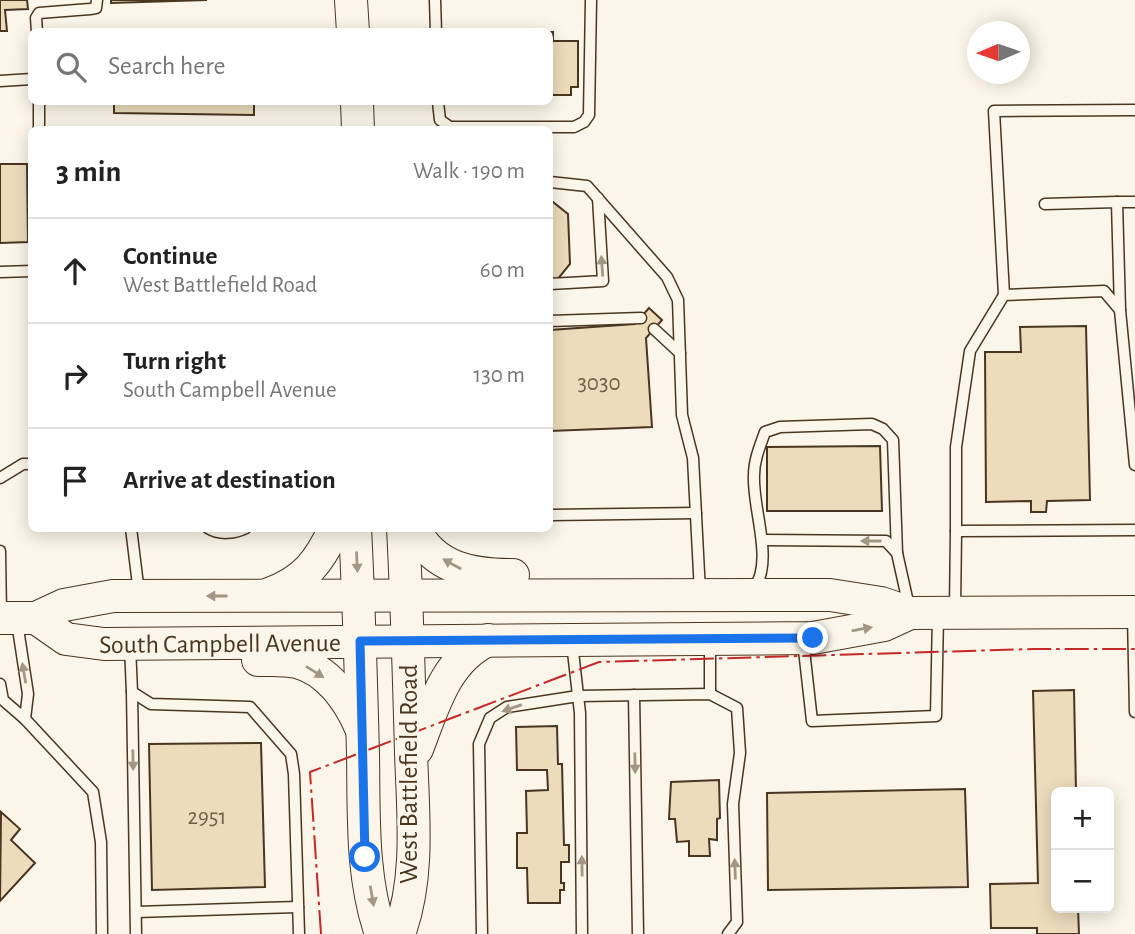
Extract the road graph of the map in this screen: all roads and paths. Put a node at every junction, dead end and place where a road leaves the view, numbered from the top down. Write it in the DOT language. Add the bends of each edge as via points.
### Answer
graph roads {
  1 [pos="97,0"];
  2 [pos="351,0"];
  3 [pos="435,0"];
  4 [pos="591,0"];
  5 [pos="37,28"];
  6 [pos="353,28"];
  7 [pos="436,28"];
  8 [pos="28,79"];
  9 [pos="0,81"];
  10 [pos="39,105"];
  11 [pos="357,105"];
  12 [pos="438,105"];
  13 [pos="1135,110"];
  14 [pos="39,126"];
  15 [pos="358,126"];
  16 [pos="449,126"];
  17 [pos="553,127"];
  18 [pos="553,182"];
  19 [pos="598,198"];
  20 [pos="1117,202"];
  21 [pos="1135,202"];
  22 [pos="1045,204"];
  23 [pos="28,271"];
  24 [pos="0,272"];
  25 [pos="553,284"];
  26 [pos="1004,295"];
  27 [pos="1120,310"];
  28 [pos="641,318"];
  29 [pos="553,321"];
  30 [pos="654,329"];
  31 [pos="680,353"];
  32 [pos="1133,433"];
  33 [pos="28,464"];
  34 [pos="1135,465"];
  35 [pos="0,478"];
  36 [pos="696,513"];
  37 [pos="553,515"];
  38 [pos="1135,530"];
  39 [pos="956,531"];
  40 [pos="131,532"];
  41 [pos="333,532"];
  42 [pos="355,532"];
  43 [pos="403,532"];
  44 [pos="416,532"];
  45 [pos="763,540"];
  46 [pos="0,551"];
  47 [pos="897,553"];
  48 [pos="407,595"];
  49 [pos="694,595"];
  50 [pos="749,595"];
  51 [pos="139,596"];
  52 [pos="265,596"];
  53 [pos="359,596"];
  54 [pos="1134,612"];
  55 [pos="935,613"];
  56 [pos="14,618"];
  57 [pos="803,638"];
  58 [pos="572,639"];
  59 [pos="710,639"];
  60 [pos="408,640"];
  61 [pos="488,640"];
  62 [pos="360,641"];
  63 [pos="130,644"];
  64 [pos="0,684"];
  65 [pos="132,692"];
  66 [pos="710,694"];
  67 [pos="634,695"];
  68 [pos="578,696"];
  69 [pos="1,702"];
  70 [pos="1135,712"];
  71 [pos="25,719"];
  72 [pos="362,731"];
  73 [pos="412,764"];
  74 [pos="298,908"];
  75 [pos="136,912"];
  76 [pos="102,934"];
  77 [pos="136,934"];
  78 [pos="299,934"];
  79 [pos="381,934"];
  80 [pos="399,934"];
  81 [pos="482,934"];
  82 [pos="582,934"];
  83 [pos="638,934"];
  84 [pos="728,934"];
  1 -- 5 [label="lane" via="96,8 39,13"];
  2 -- 6 [label="main road"];
  3 -- 7 [label="lane"];
  4 -- 17 [label="lane" via="589,116 574,127"];
  8 -- 9 [label="lane"];
  10 -- 14 [label="lane"];
  11 -- 15 [label="main road"];
  12 -- 16 [label="lane" via="440,120"];
  13 -- 26 [label="lane" via="994,111"];
  18 -- 19 [label="lane" via="587,186"];
  25 -- 19 [label="lane, one-way" via="603,281"];
  19 -- 31 [label="lane" via="667,277 678,300"];
  20 -- 21 [label="lane"];
  20 -- 22 [label="lane"];
  20 -- 27 [label="lane"];
  23 -- 24 [label="lane"];
  26 -- 27 [label="lane" via="1104,291"];
  26 -- 39 [label="lane" via="970,351 956,447"];
  27 -- 32 [label="lane"];
  28 -- 29 [label="lane"];
  30 -- 31 [label="lane"];
  31 -- 36 [label="lane" via="682,415 693,458"];
  32 -- 34 [label="lane"];
  33 -- 35 [label="lane"];
  36 -- 37 [label="lane"];
  36 -- 49 [label="lane"];
  38 -- 39 [label="lane"];
  39 -- 55 [label="lane"];
  40 -- 51 [label="lane"];
  41 -- 52 [label="main road" via="309,571 288,587"];
  42 -- 53 [label="main road, West Battlefield Road, one-way"];
  43 -- 48 [label="main road, West Battlefield Road"];
  49 -- 44 [label="main road, one-way" via="615,578 469,572 439,557 419,541"];
  47 -- 45 [label="lane, one-way" via="886,541"];
  45 -- 47 [label="lane" via="755,511 754,473 765,432 780,426 872,425 893,440"];
  45 -- 50 [label="lane" via="761,577"];
  46 -- 56 [label="lane"];
  47 -- 55 [label="lane"];
  48 -- 49 [label="main road, South Campbell Avenue"];
  48 -- 53 [label="main road, South Campbell Avenue"];
  48 -- 60 [label="main road, West Battlefield Road"];
  49 -- 50 [label="main road, South Campbell Avenue"];
  50 -- 55 [label="main road, South Campbell Avenue" via="830,595"];
  52 -- 51 [label="main road, South Campbell Avenue, one-way"];
  51 -- 56 [label="main road, South Campbell Avenue" via="113,596"];
  52 -- 53 [label="main road, South Campbell Avenue"];
  53 -- 62 [label="main road, West Battlefield Road"];
  54 -- 55 [label="main road, South Campbell Avenue"];
  54 -- 70 [label="lane"];
  57 -- 55 [label="main road, South Campbell Avenue, one-way"];
  55 -- 57 [label="lane" via="936,716 812,721"];
  56 -- 63 [label="main road, South Campbell Avenue" via="66,639"];
  71 -- 56 [label="lane, one-way" via="28,694"];
  57 -- 59 [label="main road, South Campbell Avenue"];
  58 -- 59 [label="main road, South Campbell Avenue"];
  58 -- 61 [label="main road, South Campbell Avenue"];
  58 -- 68 [label="lane"];
  59 -- 66 [label="lane"];
  60 -- 61 [label="main road, South Campbell Avenue"];
  60 -- 62 [label="main road, South Campbell Avenue"];
  60 -- 73 [label="main road, West Battlefield Road"];
  61 -- 73 [label="main road" via="466,653 442,684"];
  62 -- 63 [label="main road, South Campbell Avenue"];
  62 -- 72 [label="main road, West Battlefield Road"];
  63 -- 65 [label="lane"];
  63 -- 72 [label="main road, one-way" via="165,655 299,663 341,692 352,705"];
  64 -- 69 [label="lane"];
  65 -- 74 [label="lane" via="151,705 250,707 291,754"];
  65 -- 75 [label="lane, one-way"];
  66 -- 67 [label="lane"];
  84 -- 66 [label="lane, one-way" via="737,922 733,804 740,752 738,719 737,708"];
  67 -- 68 [label="lane"];
  67 -- 83 [label="lane, one-way"];
  68 -- 81 [label="lane, one-way" via="507,707 490,718 479,744"];
  82 -- 68 [label="lane, one-way"];
  69 -- 71 [label="lane"];
  71 -- 76 [label="lane" via="93,792 101,842"];
  72 -- 79 [label="main road, West Battlefield Road, one-way" via="365,857"];
  73 -- 80 [label="main road, West Battlefield Road" via="414,852"];
  74 -- 75 [label="lane"];
  74 -- 78 [label="lane"];
  75 -- 77 [label="lane"];
}
